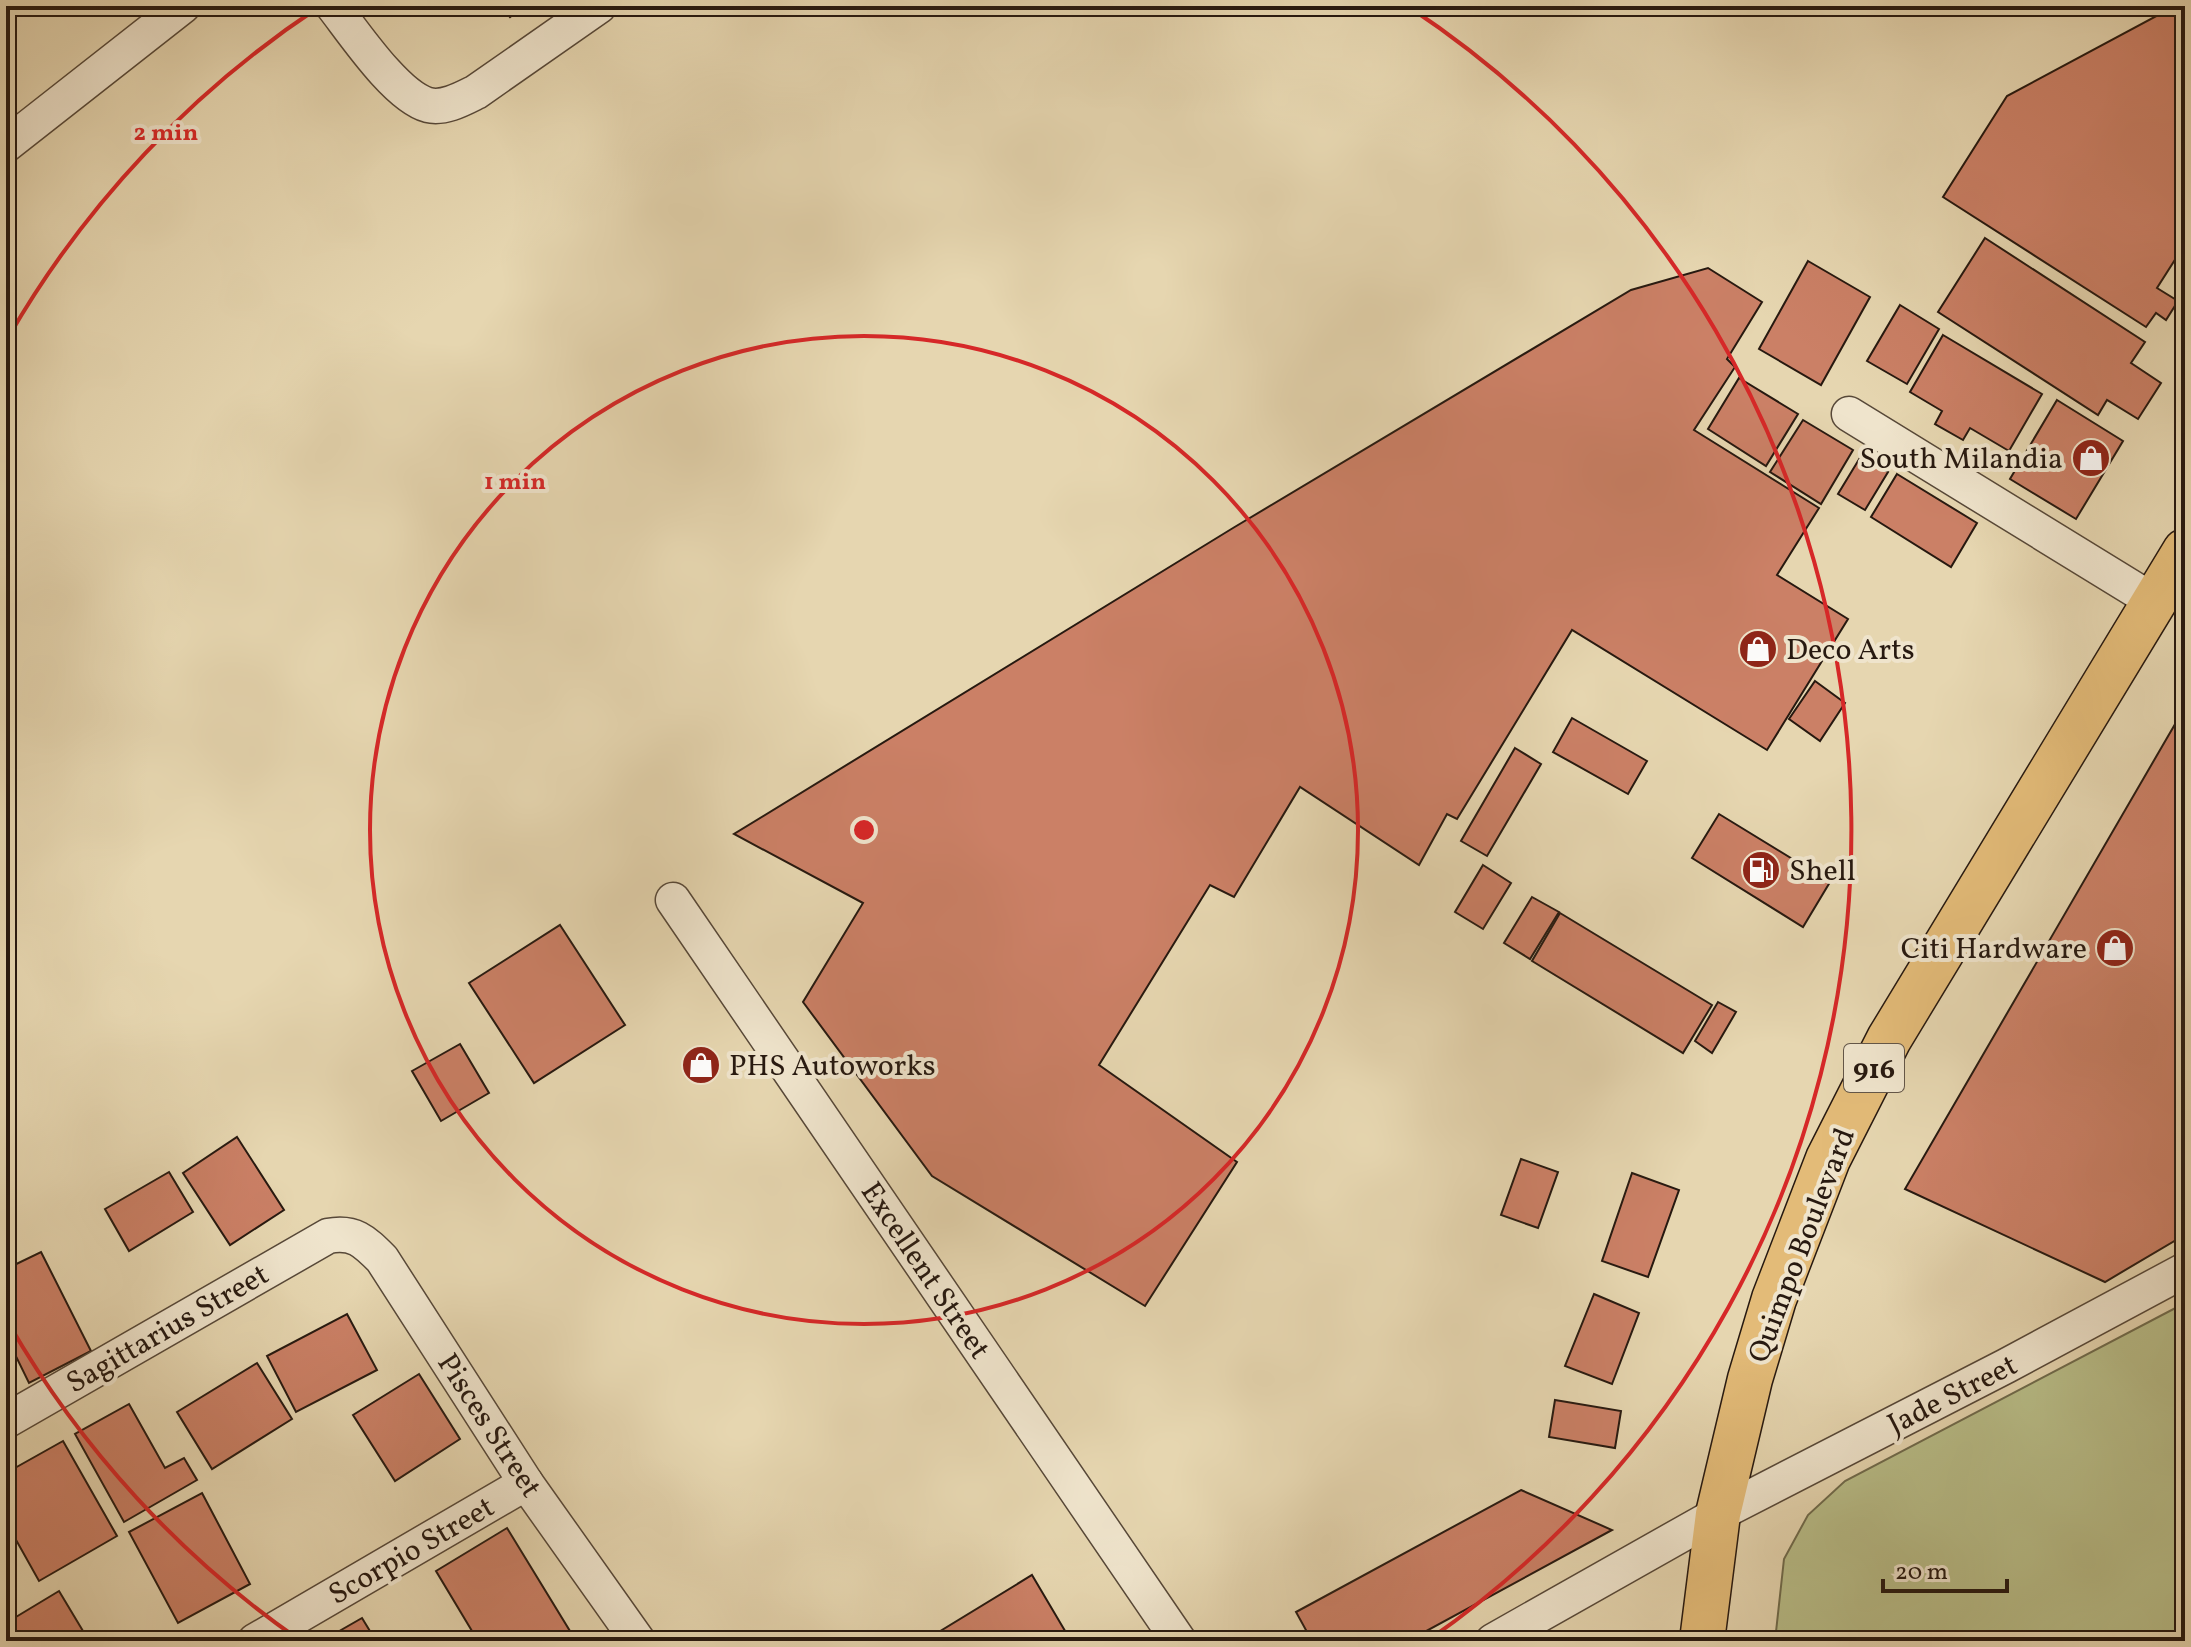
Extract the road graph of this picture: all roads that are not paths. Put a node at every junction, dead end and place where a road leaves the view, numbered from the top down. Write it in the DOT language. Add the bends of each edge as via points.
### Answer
graph roads {
  1 [pos="183,6"];
  2 [pos="333,6"];
  3 [pos="599,6"];
  4 [pos="6,145"];
  5 [pos="1849,414"];
  6 [pos="2185,551"];
  7 [pos="2155,602"];
  8 [pos="673,900"];
  9 [pos="328,1236"];
  10 [pos="2185,1270"];
  11 [pos="6,1421"];
  12 [pos="526,1483"];
  13 [pos="1718,1514"];
  14 [pos="255,1641"];
  15 [pos="638,1641"];
  16 [pos="1179,1641"];
  17 [pos="1493,1641"];
  18 [pos="1702,1641"];
  1 -- 4 [label="street"];
  2 -- 3 [label="street" via="385,73 429,106 476,92"];
  5 -- 7 [label="street"];
  6 -- 7 [label="main road, Quimpo Boulevard / 916"];
  7 -- 13 [label="main road, Quimpo Boulevard / 916" via="1889,1039 1828,1159 1774,1299"];
  8 -- 16 [label="street, Excellent Street"];
  9 -- 11 [label="street, Sagittarius Street"];
  9 -- 12 [label="street, Pisces Street" via="343,1233 364,1241 382,1259"];
  10 -- 13 [label="street, Jade Street"];
  12 -- 14 [label="street, Scorpio Street"];
  12 -- 15 [label="street, Pisces Street"];
  13 -- 17 [label="street, Jade Street"];
  13 -- 18 [label="main road, Quimpo Boulevard / 916"];
}
